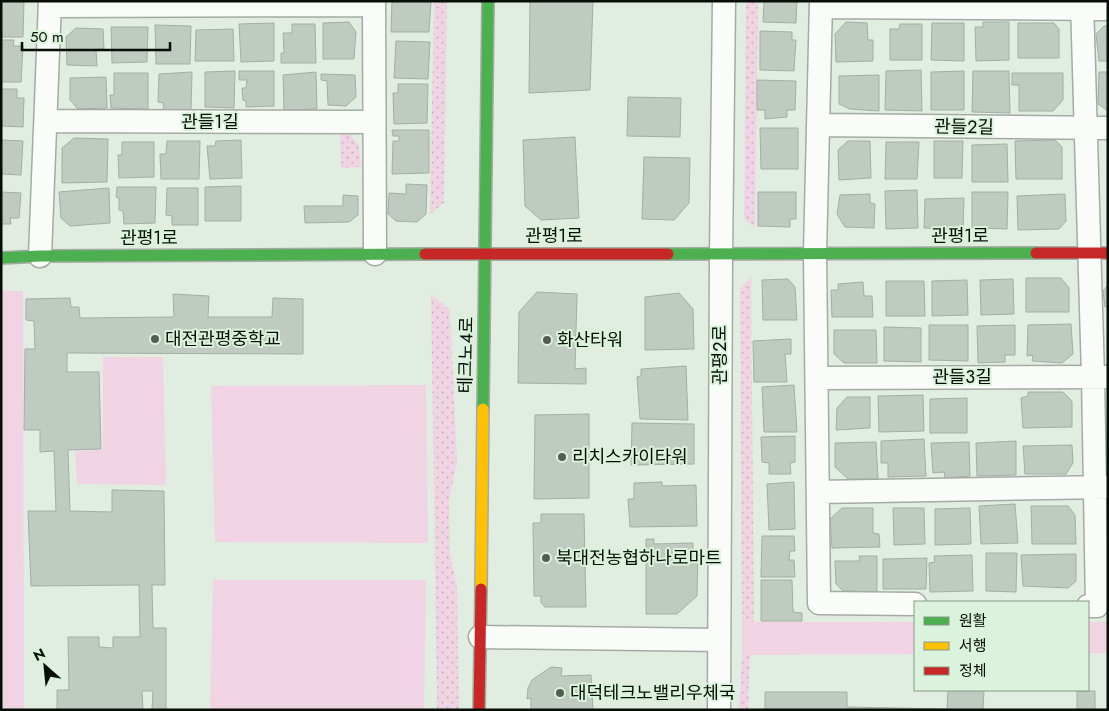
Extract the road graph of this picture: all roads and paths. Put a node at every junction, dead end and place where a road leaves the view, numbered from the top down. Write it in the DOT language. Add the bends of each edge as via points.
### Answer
graph roads {
  1 [pos="488,1"];
  2 [pos="724,1"];
  3 [pos="374,3"];
  4 [pos="50,4"];
  5 [pos="821,4"];
  6 [pos="1082,5"];
  7 [pos="1108,9"];
  8 [pos="47,121"];
  9 [pos="374,122"];
  10 [pos="820,125"];
  11 [pos="1108,128"];
  12 [pos="1085,129"];
  13 [pos="815,253"];
  14 [pos="375,254"];
  15 [pos="484,254"];
  16 [pos="721,254"];
  17 [pos="1098,254"];
  18 [pos="40,256"];
  19 [pos="1,258"];
  20 [pos="1100,377"];
  21 [pos="817,378"];
  22 [pos="1102,487"];
  23 [pos="818,492"];
  24 [pos="914,604"];
  25 [pos="1089,606"];
  26 [pos="480,637"];
  27 [pos="719,640"];
  28 [pos="479,710"];
  29 [pos="719,710"];
  1 -- 15 [label="street, 테크노4로"];
  2 -- 16 [label="street, 관평2로"];
  3 -- 4 [label="street"];
  3 -- 9 [label="street"];
  4 -- 8 [label="street"];
  5 -- 6 [label="street"];
  5 -- 10 [label="street"];
  6 -- 7 [label="street"];
  6 -- 12 [label="street"];
  8 -- 9 [label="street, 관들1길"];
  8 -- 18 [label="street"];
  9 -- 14 [label="street"];
  10 -- 12 [label="street, 관들2길"];
  10 -- 13 [label="street"];
  11 -- 12 [label="street, 관들2길"];
  12 -- 17 [label="street"];
  13 -- 16 [label="street, 관평1로"];
  13 -- 17 [label="street, 관평1로"];
  13 -- 21 [label="street"];
  14 -- 15 [label="street, 관평1로"];
  14 -- 18 [label="street, 관평1로"];
  15 -- 16 [label="street, 관평1로"];
  15 -- 26 [label="street, 테크노4로"];
  16 -- 27 [label="street, 관평2로"];
  17 -- 20 [label="street"];
  18 -- 19 [label="street, 관평1로"];
  20 -- 21 [label="street, 관들3길"];
  20 -- 22 [label="street"];
  21 -- 23 [label="street"];
  22 -- 23 [label="street"];
  22 -- 25 [label="street" via="1096,606"];
  23 -- 24 [label="street" via="819,603"];
  26 -- 27 [label="street"];
  26 -- 28 [label="street, 테크노4로"];
  27 -- 29 [label="street, 관평2로"];
}
